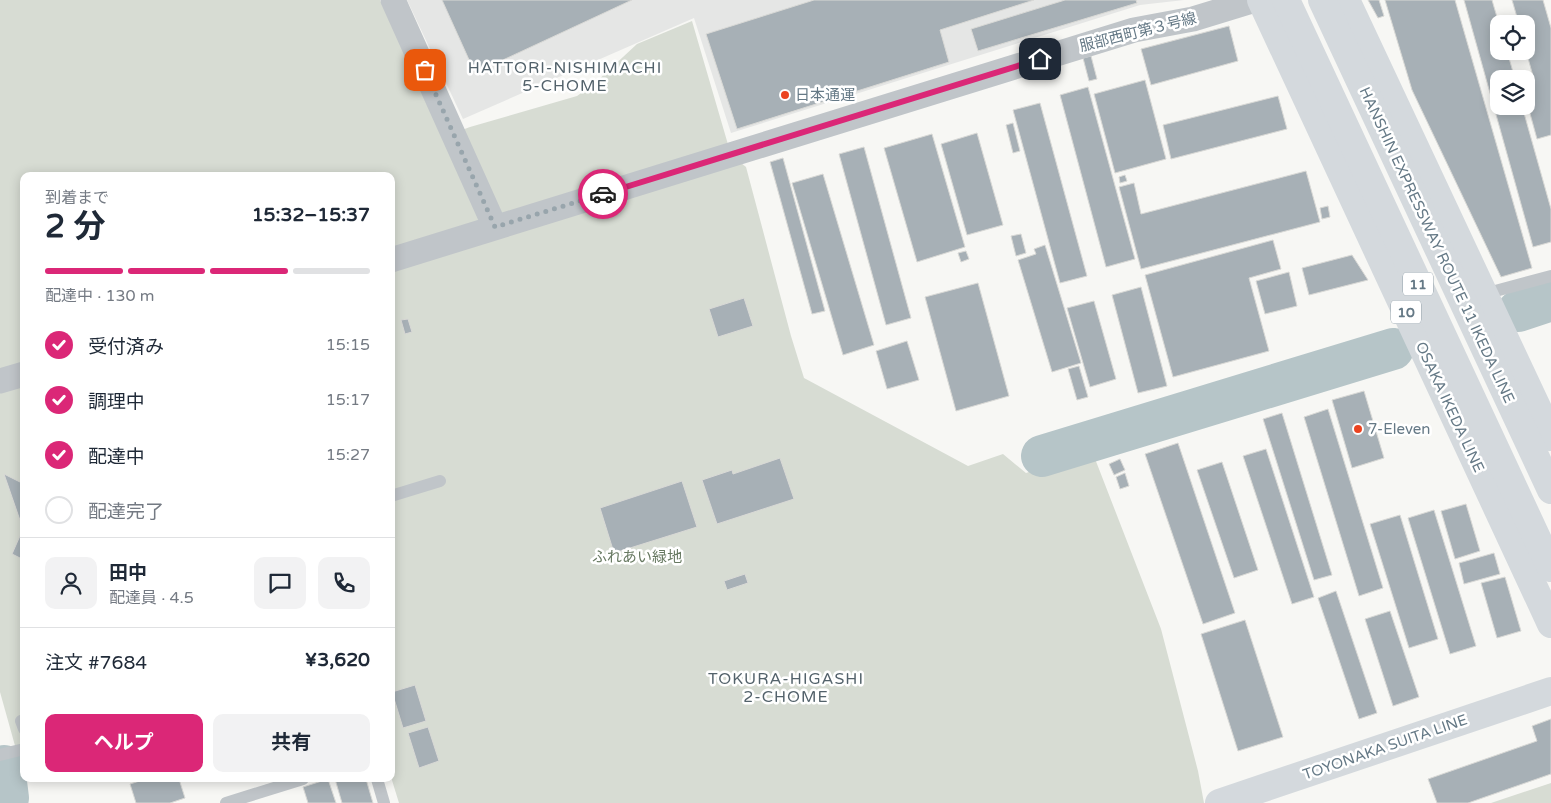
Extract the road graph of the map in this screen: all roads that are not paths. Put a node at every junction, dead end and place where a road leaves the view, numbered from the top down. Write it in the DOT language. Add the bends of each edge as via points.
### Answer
graph roads {
  1 [pos="393,0"];
  2 [pos="1255,0"];
  3 [pos="1261,0"];
  4 [pos="1286,0"];
  5 [pos="1330,3"];
  6 [pos="495,227"];
  7 [pos="395,259"];
  8 [pos="1551,276"];
  9 [pos="1484,294"];
  10 [pos="20,375"];
  11 [pos="0,382"];
  12 [pos="1551,436"];
  13 [pos="440,482"];
  14 [pos="1551,490"];
  15 [pos="395,495"];
  16 [pos="1551,568"];
  17 [pos="1551,624"];
  18 [pos="1551,691"];
  19 [pos="20,750"];
  20 [pos="0,755"];
  21 [pos="293,782"];
  22 [pos="378,782"];
  23 [pos="226,803"];
  24 [pos="384,803"];
  25 [pos="1219,803"];
  1 -- 6 [label="street"];
  2 -- 6 [label="street, 服部西町第３号線" via="1194,19 1124,33"];
  3 -- 17 [label="main road, OSAKA IKEDA LINE / 10"];
  4 -- 16 [label="main road, 11"];
  5 -- 9 [label="main road"];
  5 -- 14 [label="main road, HANSHIN EXPRESSWAY ROUTE 11 IKEDA LINE / 11"];
  6 -- 7 [label="street, 服部西町第３号線"];
  8 -- 9 [label="lane"];
  9 -- 12 [label="main road"];
  10 -- 11 [label="street"];
  13 -- 15 [label="lane"];
  18 -- 25 [label="main road, TOYONAKA SUITA LINE"];
  19 -- 20 [label="lane"];
  21 -- 23 [label="lane"];
  22 -- 24 [label="lane"];
}
